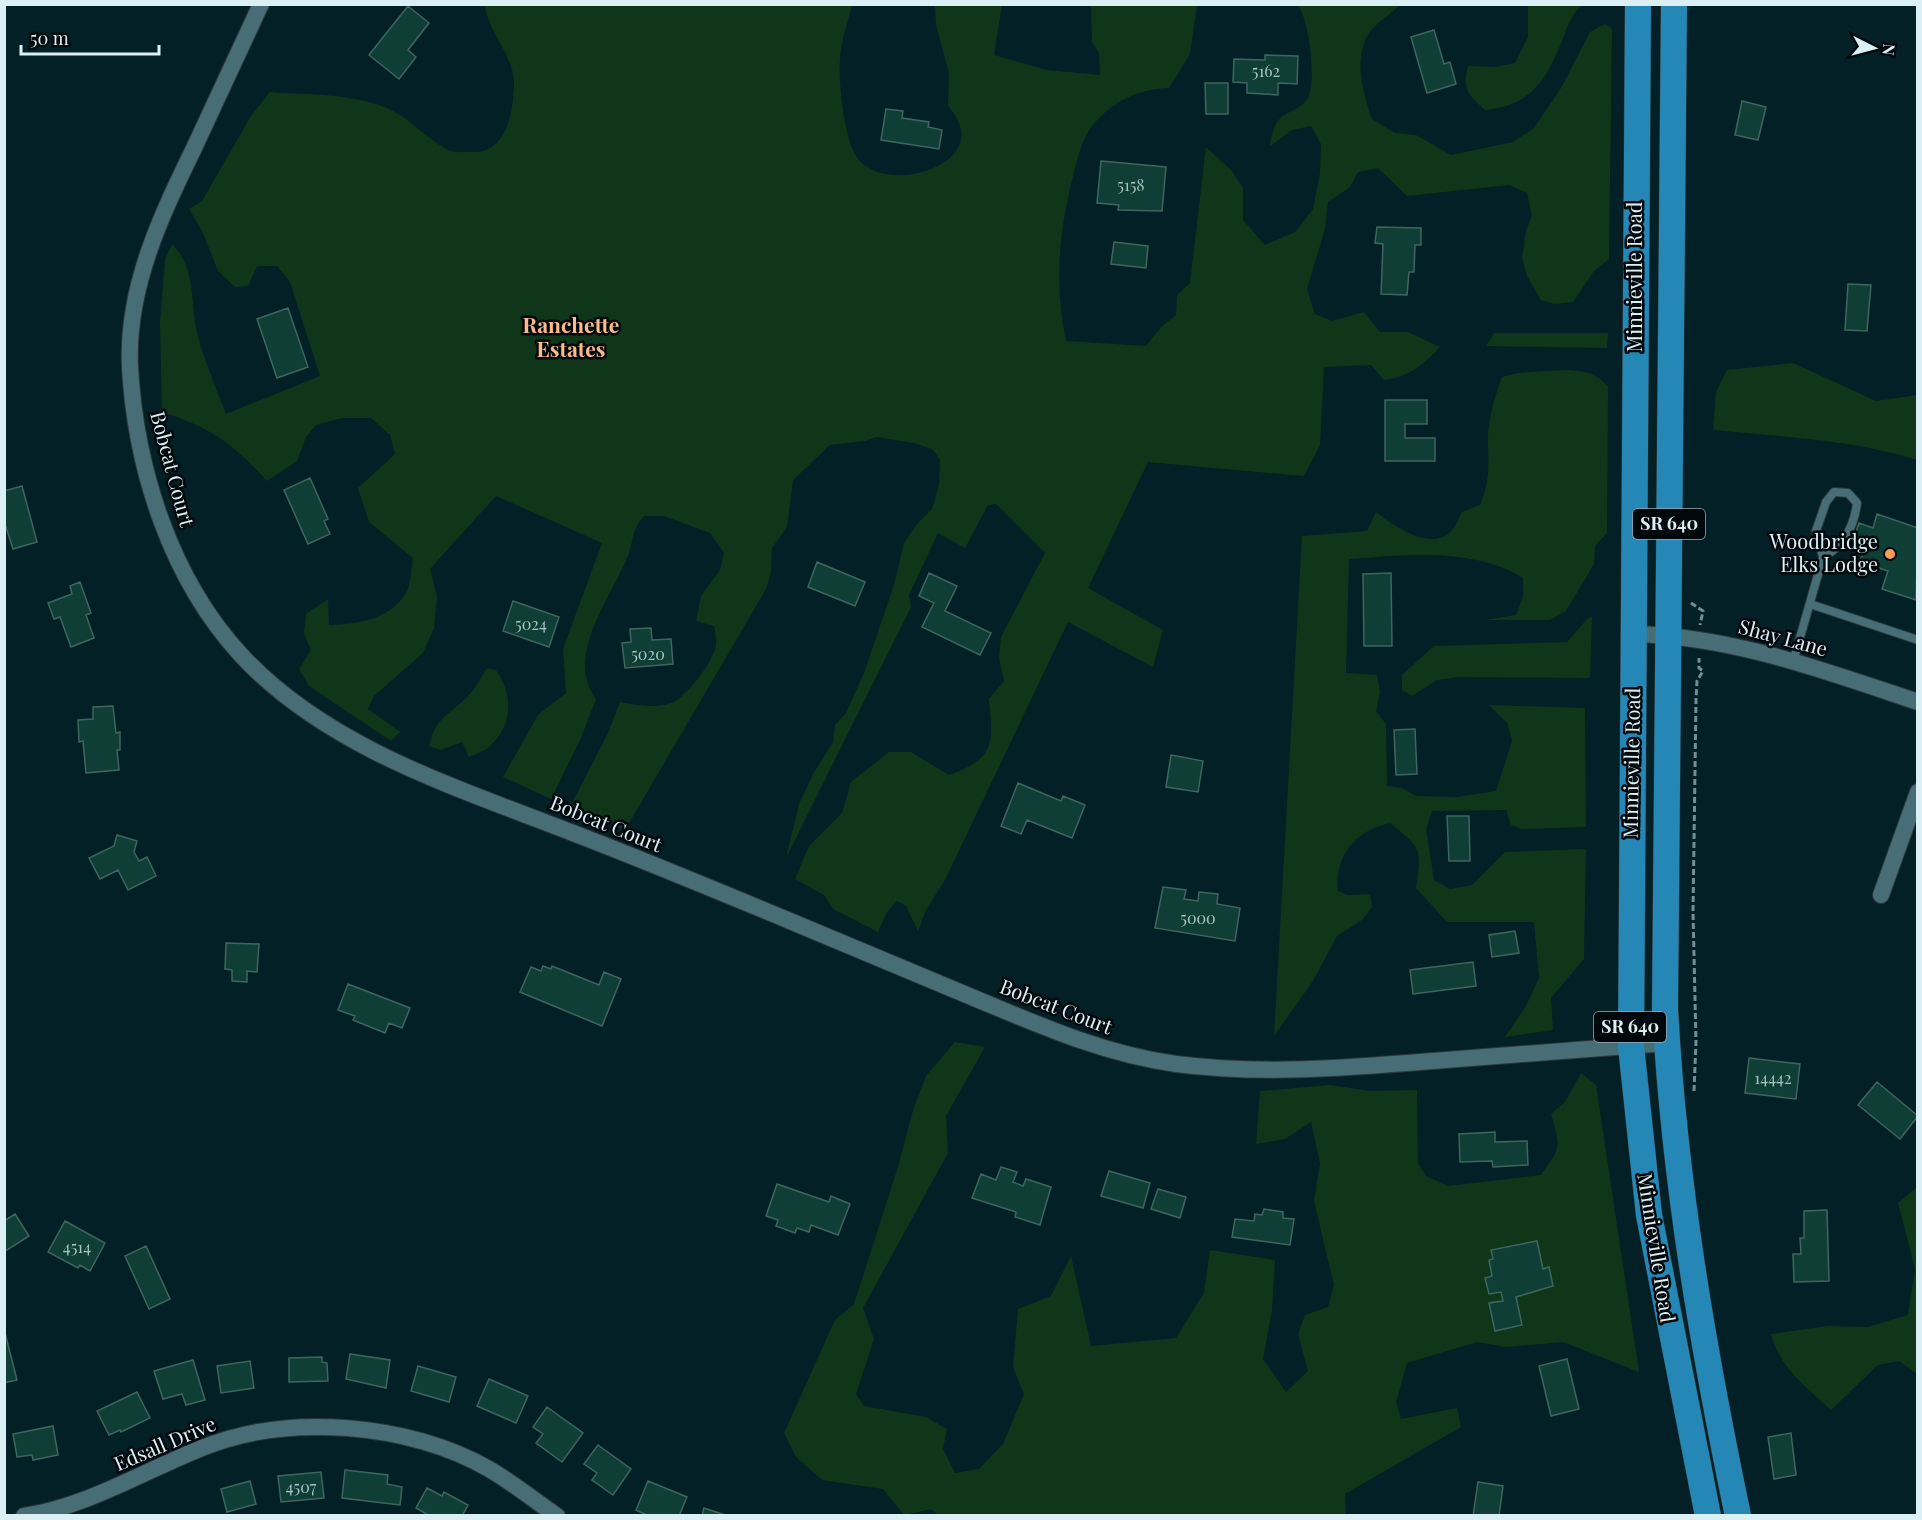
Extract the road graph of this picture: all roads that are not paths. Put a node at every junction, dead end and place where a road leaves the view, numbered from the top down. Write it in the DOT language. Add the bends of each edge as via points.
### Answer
graph roads {
  1 [pos="261,4"];
  2 [pos="1638,4"];
  3 [pos="1674,4"];
  4 [pos="1823,557"];
  5 [pos="1810,604"];
  6 [pos="1633,634"];
  7 [pos="1668,634"];
  8 [pos="1917,640"];
  9 [pos="1793,662"];
  10 [pos="1917,702"];
  11 [pos="1917,792"];
  12 [pos="1881,895"];
  13 [pos="1667,1043"];
  14 [pos="1630,1046"];
  15 [pos="24,1515"];
  16 [pos="557,1515"];
  17 [pos="1708,1515"];
  18 [pos="1738,1515"];
  1 -- 14 [label="street, Bobcat Court" via="145,259 131,325 130,363 144,461 157,507 186,576 238,652 309,713 405,765 1060,1034 1139,1058 1221,1069 1307,1069"];
  2 -- 6 [label="main road, Minnieville Road / SR 640"];
  3 -- 7 [label="main road, Minnieville Road / SR 640"];
  4 -- 4 [label="lane" via="1845,540 1857,503 1848,493 1834,492 1826,502 1816,531"];
  4 -- 5 [label="lane"];
  5 -- 8 [label="lane"];
  5 -- 9 [label="lane"];
  6 -- 7 [label="street, Shay Lane"];
  6 -- 14 [label="main road, Minnieville Road / SR 640"];
  7 -- 9 [label="street, Shay Lane"];
  7 -- 13 [label="main road, Minnieville Road / SR 640" via="1664,947"];
  9 -- 10 [label="street, Shay Lane"];
  11 -- 12 [label="street"];
  13 -- 14 [label="street, Bobcat Court"];
  13 -- 18 [label="main road, Minnieville Road / SR 640" via="1675,1153 1695,1293"];
  14 -- 17 [label="main road, Minnieville Road / SR 640" via="1649,1215"];
  15 -- 16 [label="street, Edsall Drive" via="105,1493 226,1440 330,1427 395,1435 446,1449 489,1469"];
}
